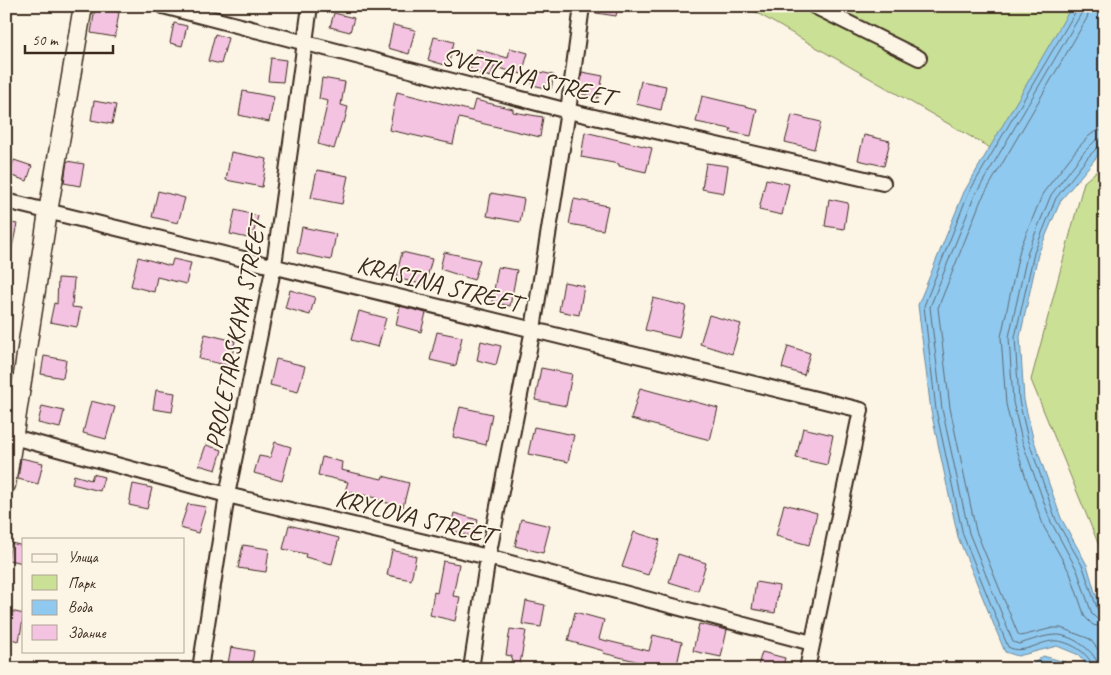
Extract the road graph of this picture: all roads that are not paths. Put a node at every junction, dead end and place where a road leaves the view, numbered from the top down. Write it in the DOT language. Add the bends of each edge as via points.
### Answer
graph roads {
  1 [pos="83,6"];
  2 [pos="163,6"];
  3 [pos="310,6"];
  4 [pos="582,6"];
  5 [pos="814,6"];
  6 [pos="304,42"];
  7 [pos="919,58"];
  8 [pos="568,110"];
  9 [pos="883,183"];
  10 [pos="6,201"];
  11 [pos="48,212"];
  12 [pos="274,265"];
  13 [pos="533,329"];
  14 [pos="10,436"];
  15 [pos="6,485"];
  16 [pos="227,494"];
  17 [pos="488,557"];
  18 [pos="812,643"];
  19 [pos="200,669"];
  20 [pos="471,669"];
  21 [pos="808,669"];
  1 -- 11 [label="street"];
  2 -- 6 [label="street, SVETLAYA STREET"];
  3 -- 6 [label="street, PROLETARSKAYA STREET"];
  4 -- 8 [label="street"];
  5 -- 7 [label="street"];
  6 -- 8 [label="street, SVETLAYA STREET"];
  6 -- 12 [label="street, PROLETARSKAYA STREET"];
  8 -- 9 [label="street, SVETLAYA STREET"];
  8 -- 13 [label="street"];
  10 -- 11 [label="street, KRASINA STREET"];
  11 -- 12 [label="street, KRASINA STREET"];
  11 -- 14 [label="street"];
  12 -- 13 [label="street, KRASINA STREET"];
  12 -- 16 [label="street, PROLETARSKAYA STREET"];
  13 -- 17 [label="street"];
  13 -- 18 [label="street, KRASINA STREET" via="862,410"];
  14 -- 15 [label="street"];
  14 -- 16 [label="street, KRYLOVA STREET"];
  16 -- 17 [label="street, KRYLOVA STREET"];
  16 -- 19 [label="street, PROLETARSKAYA STREET"];
  17 -- 18 [label="street, KRYLOVA STREET"];
  17 -- 20 [label="street"];
  18 -- 21 [label="street"];
}
